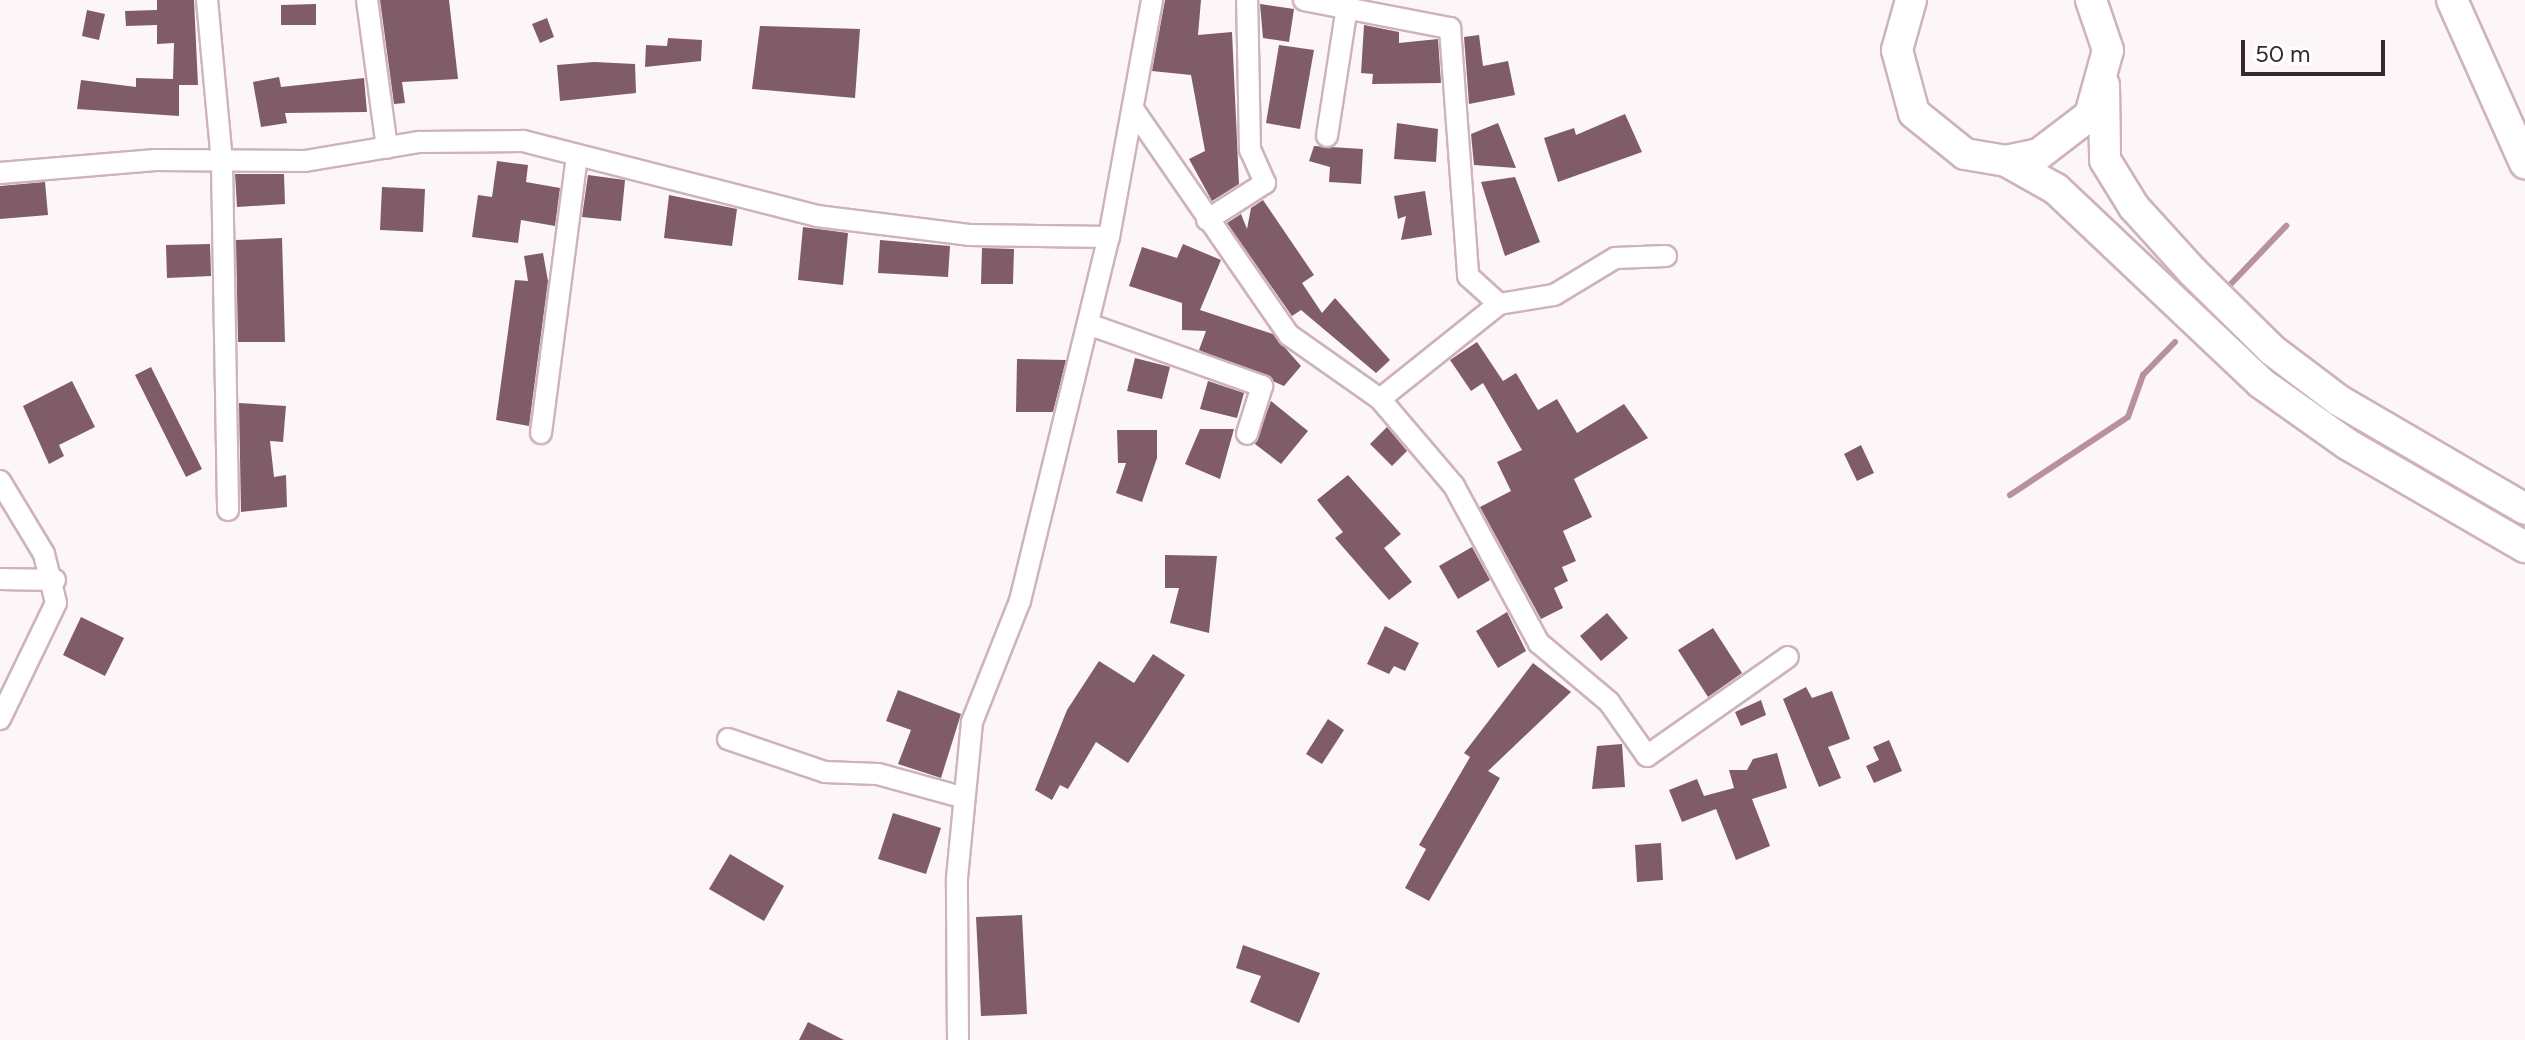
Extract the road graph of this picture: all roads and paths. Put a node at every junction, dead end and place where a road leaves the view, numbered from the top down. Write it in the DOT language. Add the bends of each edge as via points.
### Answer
graph roads {
  1 [pos="207,0"];
  2 [pos="367,0"];
  3 [pos="1152,0"];
  4 [pos="1247,0"];
  5 [pos="1304,0"];
  6 [pos="2091,0"];
  7 [pos="2452,0"];
  8 [pos="1346,3"];
  9 [pos="1906,6"];
  10 [pos="2104,85"];
  11 [pos="1133,109"];
  12 [pos="1327,136"];
  13 [pos="387,148"];
  14 [pos="577,155"];
  15 [pos="2006,161"];
  16 [pos="222,163"];
  17 [pos="2525,163"];
  18 [pos="0,173"];
  19 [pos="1207,220"];
  20 [pos="1109,237"];
  21 [pos="1666,256"];
  22 [pos="1499,304"];
  23 [pos="1088,324"];
  24 [pos="1380,399"];
  25 [pos="541,433"];
  26 [pos="1247,434"];
  27 [pos="0,481"];
  28 [pos="2525,509"];
  29 [pos="228,510"];
  30 [pos="2525,547"];
  31 [pos="0,579"];
  32 [pos="55,580"];
  33 [pos="1788,657"];
  34 [pos="0,719"];
  35 [pos="728,739"];
  36 [pos="961,797"];
  37 [pos="958,1040"];
  1 -- 16 [label="street"];
  2 -- 13 [label="street"];
  3 -- 11 [label="street"];
  4 -- 19 [label="street" via="1250,150 1265,183"];
  5 -- 8 [label="street"];
  6 -- 10 [label="highway" via="2108,50"];
  7 -- 17 [label="highway"];
  8 -- 12 [label="street"];
  8 -- 22 [label="street" via="1450,28 1468,276"];
  9 -- 15 [label="highway" via="1900,83 1914,113 1965,154"];
  10 -- 15 [label="highway" via="2067,138"];
  10 -- 28 [label="highway" via="2105,160 2134,207 2193,272 2272,350 2338,400"];
  11 -- 19 [label="street"];
  11 -- 20 [label="street"];
  13 -- 14 [label="street" via="523,141"];
  13 -- 16 [label="street"];
  14 -- 20 [label="street" via="817,216 969,235"];
  14 -- 25 [label="street"];
  15 -- 30 [label="highway" via="2056,189 2261,383 2347,444"];
  16 -- 18 [label="street"];
  16 -- 29 [label="street"];
  19 -- 24 [label="street" via="1289,335"];
  20 -- 23 [label="street"];
  21 -- 22 [label="street" via="1615,258 1554,295"];
  22 -- 24 [label="street"];
  23 -- 26 [label="street" via="1262,386"];
  23 -- 36 [label="street" via="1020,601 972,722"];
  24 -- 33 [label="street" via="1454,486 1539,643 1609,702 1647,756"];
  27 -- 32 [label="street"];
  31 -- 32 [label="street"];
  32 -- 34 [label="street" via="56,603"];
  35 -- 36 [label="street" via="825,772 878,774"];
  36 -- 37 [label="street"];
}
